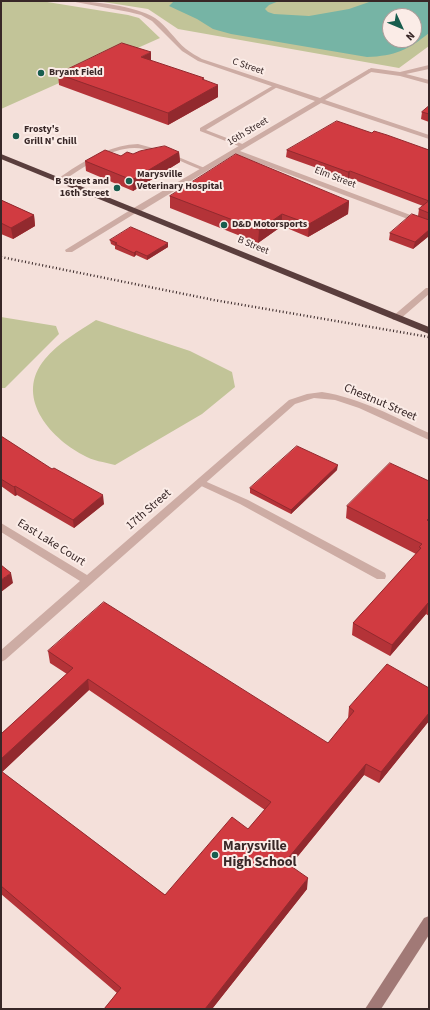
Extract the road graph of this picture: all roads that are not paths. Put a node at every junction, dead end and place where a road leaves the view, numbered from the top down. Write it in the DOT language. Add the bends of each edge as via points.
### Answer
graph roads {
  1 [pos="72,1"];
  2 [pos="429,67"];
  3 [pos="400,74"];
  4 [pos="429,82"];
  5 [pos="276,86"];
  6 [pos="318,101"];
  7 [pos="429,137"];
  8 [pos="243,146"];
  9 [pos="234,151"];
  10 [pos="1,156"];
  11 [pos="204,170"];
  12 [pos="60,180"];
  13 [pos="135,211"];
  14 [pos="429,225"];
  15 [pos="69,250"];
  16 [pos="429,290"];
  17 [pos="396,318"];
  18 [pos="429,331"];
  19 [pos="321,395"];
  20 [pos="429,437"];
  21 [pos="200,482"];
  22 [pos="1,527"];
  23 [pos="381,576"];
  24 [pos="88,581"];
  25 [pos="1,657"];
  26 [pos="429,923"];
  27 [pos="372,1009"];
  1 -- 5 [label="street, C Street" via="143,14 154,20 184,50 200,60"];
  2 -- 3 [label="street"];
  3 -- 4 [label="street"];
  3 -- 6 [label="street, 16th Street" via="371,70"];
  5 -- 6 [label="street, C Street"];
  5 -- 8 [label="street" via="202,129"];
  6 -- 7 [label="street, C Street"];
  6 -- 8 [label="street, 16th Street"];
  8 -- 9 [label="street, 16th Street"];
  9 -- 11 [label="street, 16th Street"];
  9 -- 14 [label="street, Elm Street"];
  10 -- 12 [label="highway, B Street"];
  11 -- 12 [label="street" via="139,146 123,148 98,157"];
  11 -- 13 [label="street, 16th Street"];
  12 -- 13 [label="highway, B Street"];
  13 -- 15 [label="street, 16th Street"];
  13 -- 17 [label="highway, B Street"];
  16 -- 17 [label="street"];
  17 -- 18 [label="highway, B Street"];
  19 -- 20 [label="street, Chestnut Street" via="340,398"];
  19 -- 21 [label="street, 17th Street" via="303,397 292,402"];
  21 -- 23 [label="street" via="244,502"];
  21 -- 24 [label="street, 17th Street"];
  22 -- 24 [label="street, East Lake Court"];
  24 -- 25 [label="street, 17th Street"];
  26 -- 27 [label="street"];
}
